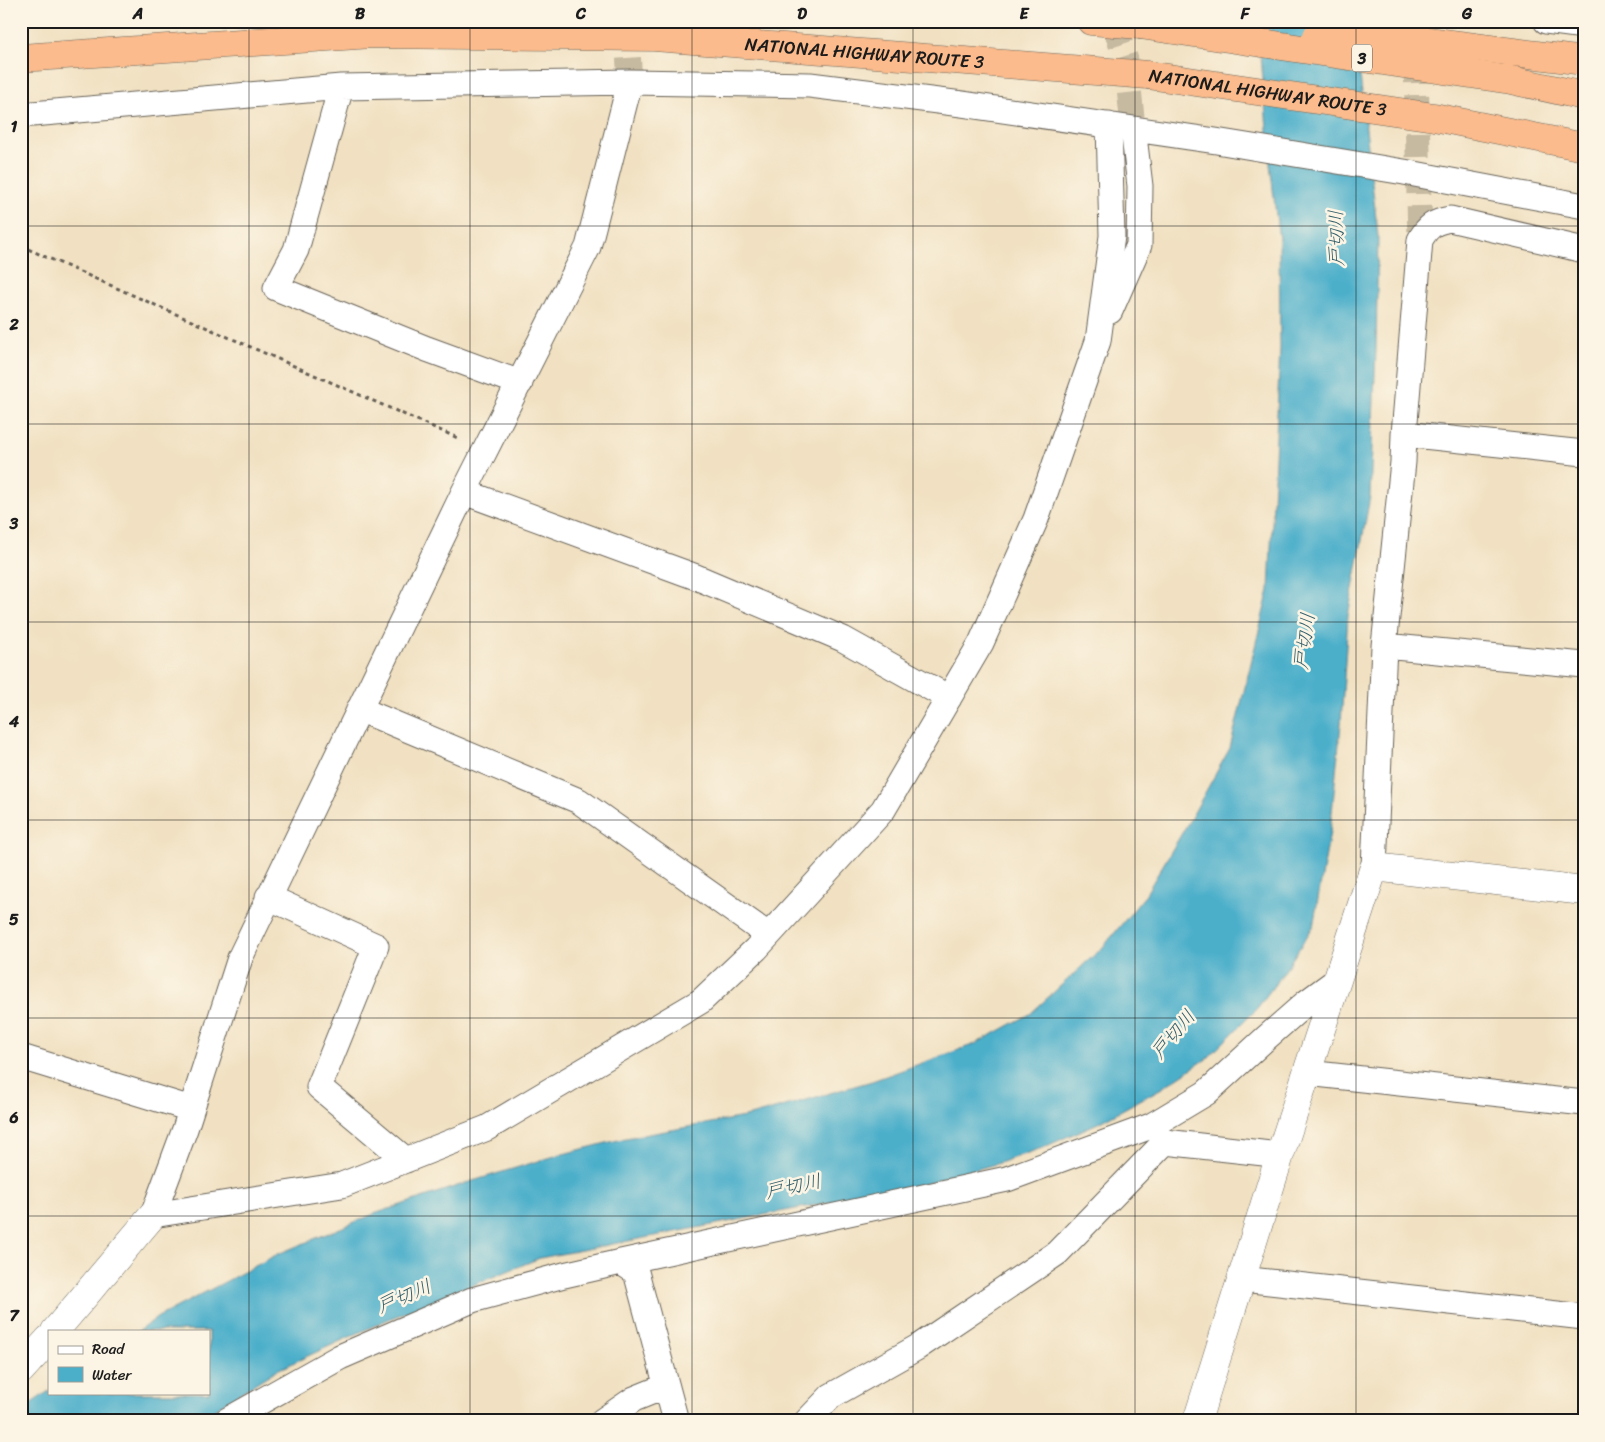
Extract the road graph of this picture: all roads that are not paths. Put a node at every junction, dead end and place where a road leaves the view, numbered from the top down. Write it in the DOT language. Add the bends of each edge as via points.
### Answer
graph roads {
  1 [pos="1090,21"];
  2 [pos="1546,21"];
  3 [pos="1584,26"];
  4 [pos="1168,30"];
  5 [pos="21,58"];
  6 [pos="1584,62"];
  7 [pos="630,82"];
  8 [pos="341,87"];
  9 [pos="1584,96"];
  10 [pos="21,115"];
  11 [pos="1109,125"];
  12 [pos="1134,136"];
  13 [pos="1580,147"];
  14 [pos="1584,206"];
  15 [pos="1584,250"];
  16 [pos="1098,341"];
  17 [pos="520,384"];
  18 [pos="1404,434"];
  19 [pos="1584,453"];
  20 [pos="464,492"];
  21 [pos="1384,646"];
  22 [pos="1584,666"];
  23 [pos="949,698"];
  24 [pos="359,709"];
  25 [pos="1374,868"];
  26 [pos="1584,891"];
  27 [pos="268,897"];
  28 [pos="768,935"];
  29 [pos="1337,980"];
  30 [pos="21,1057"];
  31 [pos="1307,1073"];
  32 [pos="1584,1103"];
  33 [pos="191,1109"];
  34 [pos="1161,1132"];
  35 [pos="1280,1155"];
  36 [pos="406,1160"];
  37 [pos="153,1215"];
  38 [pos="621,1262"];
  39 [pos="1242,1279"];
  40 [pos="1584,1317"];
  41 [pos="56,1330"];
  42 [pos="48,1340"];
  43 [pos="21,1370"];
  44 [pos="666,1386"];
  45 [pos="226,1421"];
  46 [pos="602,1421"];
  47 [pos="676,1421"];
  48 [pos="807,1421"];
  49 [pos="1198,1421"];
  1 -- 4 [label="highway, 3, bridge"];
  2 -- 3 [label="street"];
  4 -- 6 [label="highway, bridge" via="1428,41"];
  4 -- 9 [label="highway, 3, bridge" via="1511,80"];
  5 -- 13 [label="highway, NATIONAL HIGHWAY ROUTE 3, bridge" via="372,34 654,37 1148,75 1434,117"];
  7 -- 8 [label="street"];
  7 -- 11 [label="street" via="810,85"];
  7 -- 17 [label="street" via="588,247"];
  8 -- 10 [label="street"];
  8 -- 17 [label="street" via="296,250 276,288"];
  11 -- 14 [label="street" via="1404,172"];
  11 -- 16 [label="street" via="1112,236"];
  12 -- 16 [label="street" via="1140,186 1139,245"];
  15 -- 18 [label="street" via="1450,219 1427,228 1420,240"];
  16 -- 23 [label="street" via="1036,519 981,643"];
  17 -- 20 [label="street"];
  18 -- 19 [label="street"];
  18 -- 21 [label="street"];
  20 -- 23 [label="street" via="696,577 843,639"];
  20 -- 24 [label="street"];
  21 -- 22 [label="street"];
  21 -- 25 [label="street"];
  23 -- 28 [label="street" via="883,810"];
  24 -- 27 [label="street"];
  24 -- 28 [label="street" via="579,801"];
  25 -- 26 [label="street"];
  25 -- 29 [label="street"];
  27 -- 33 [label="street" via="240,958"];
  27 -- 36 [label="street" via="376,946 319,1087"];
  28 -- 36 [label="street" via="701,1001 486,1128"];
  29 -- 31 [label="street"];
  29 -- 34 [label="street" via="1307,1002"];
  30 -- 33 [label="street"];
  31 -- 32 [label="street"];
  31 -- 35 [label="street"];
  33 -- 37 [label="street"];
  34 -- 35 [label="street"];
  34 -- 38 [label="street" via="1152,1126 1007,1179"];
  34 -- 48 [label="street" via="1057,1253 918,1347 831,1396"];
  35 -- 39 [label="street"];
  36 -- 37 [label="street" via="342,1185"];
  37 -- 41 [label="street"];
  38 -- 44 [label="street" via="636,1272"];
  38 -- 45 [label="street" via="472,1300 340,1357"];
  39 -- 40 [label="street"];
  39 -- 49 [label="street"];
  42 -- 43 [label="street"];
  44 -- 46 [label="street" via="634,1399"];
  44 -- 47 [label="street"];
}
